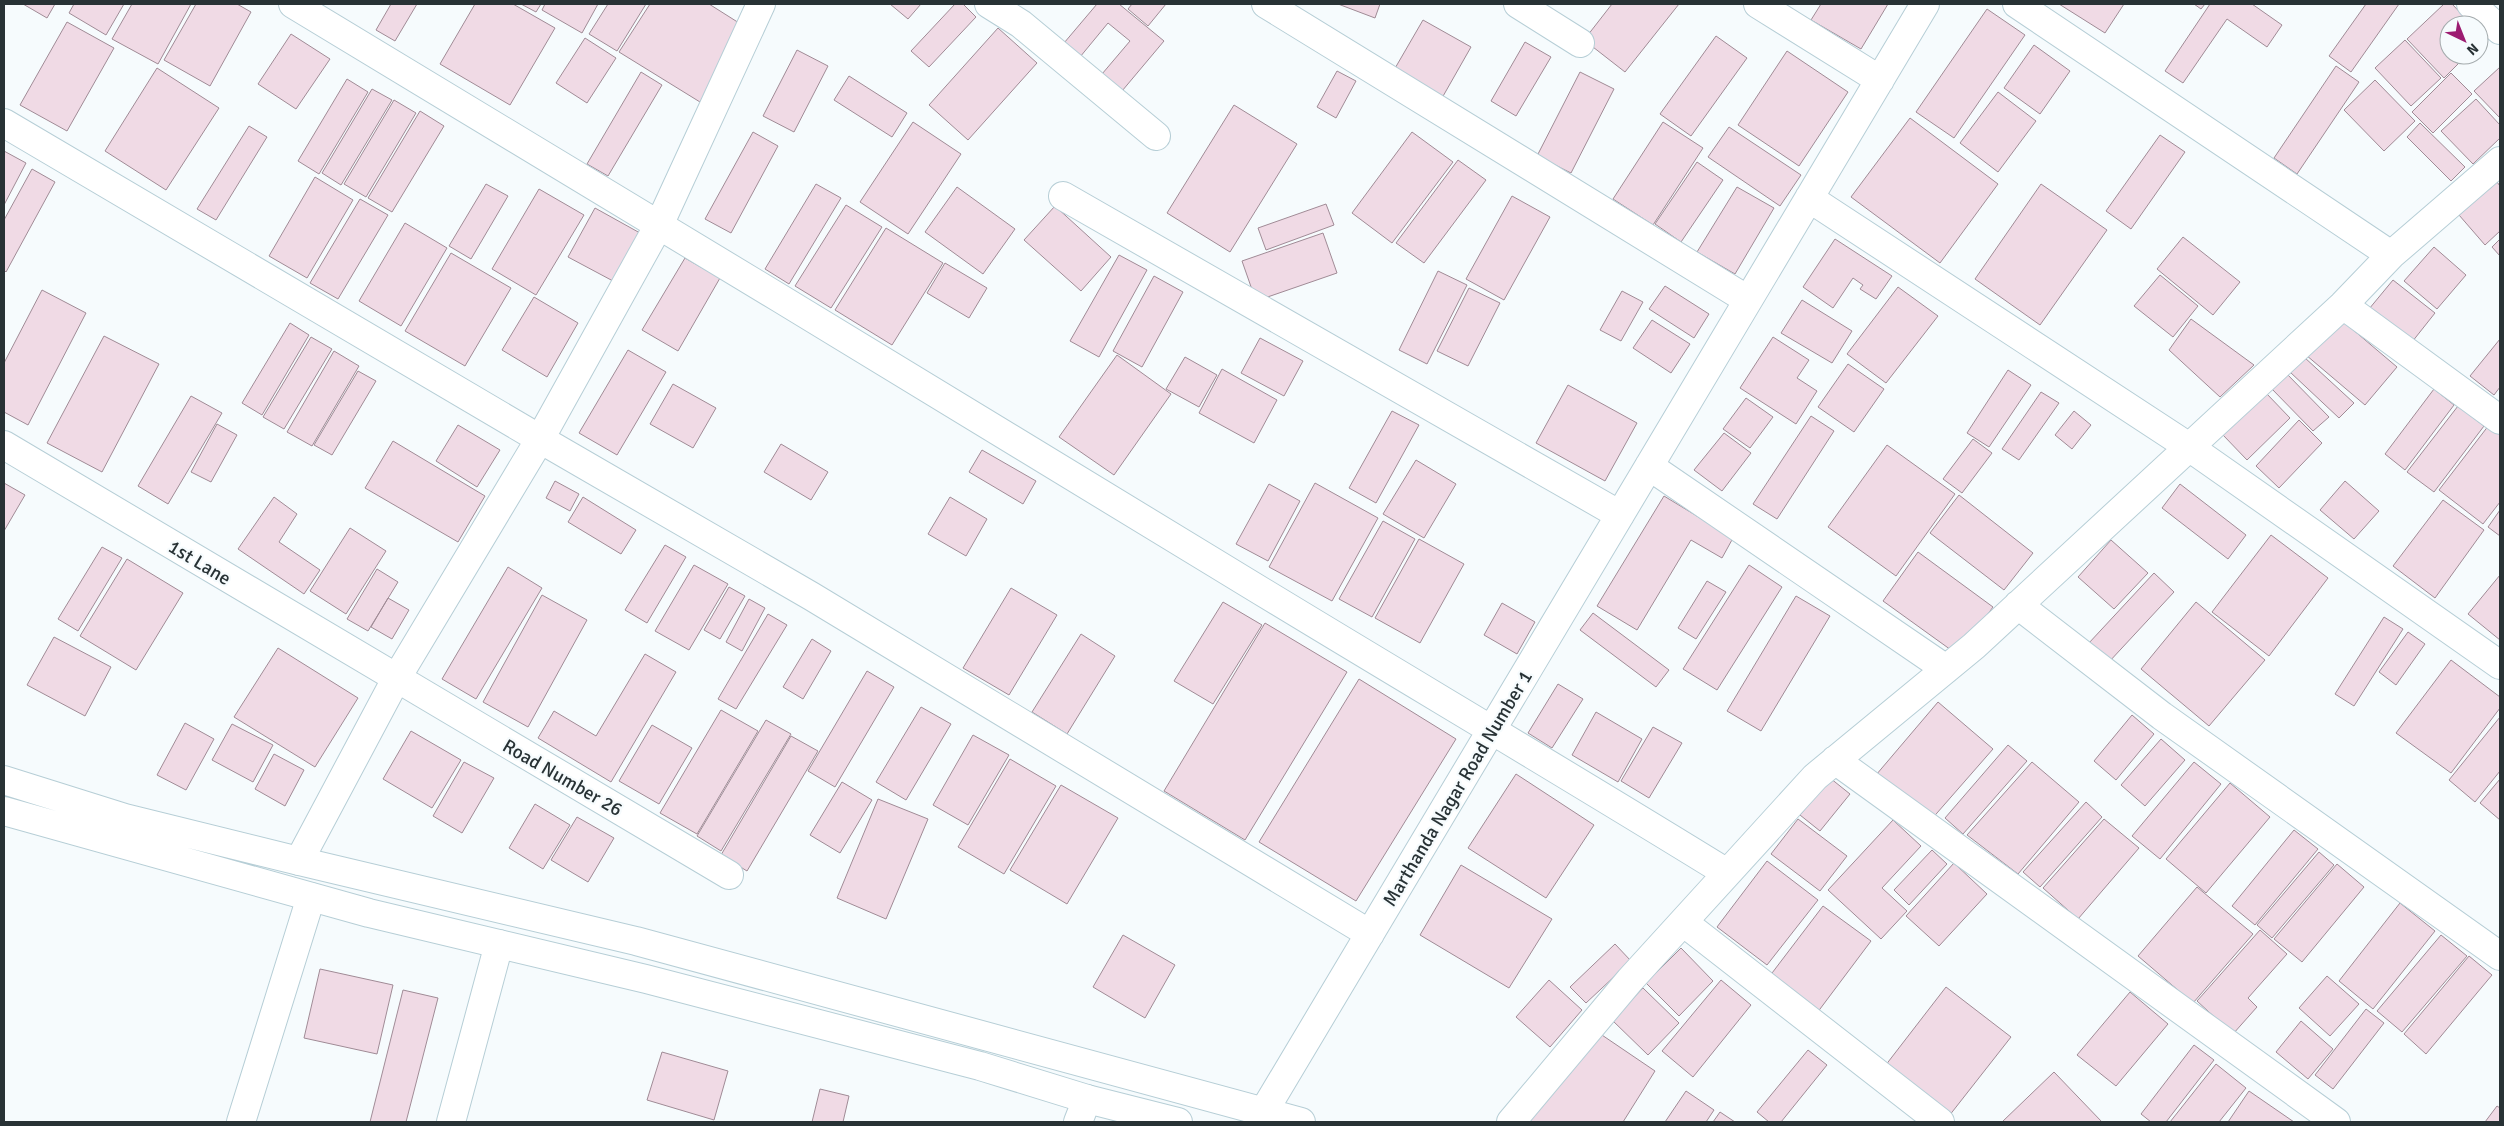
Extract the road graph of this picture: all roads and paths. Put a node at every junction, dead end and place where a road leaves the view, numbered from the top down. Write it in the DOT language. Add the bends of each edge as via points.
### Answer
graph roads {
  1 [pos="293,4"];
  2 [pos="761,4"];
  3 [pos="989,4"];
  4 [pos="1266,4"];
  5 [pos="1518,4"];
  6 [pos="1758,4"];
  7 [pos="1925,4"];
  8 [pos="2018,4"];
  9 [pos="2471,4"];
  10 [pos="2500,30"];
  11 [pos="1580,43"];
  12 [pos="1880,80"];
  13 [pos="4,123"];
  14 [pos="1156,136"];
  15 [pos="2499,165"];
  16 [pos="1063,196"];
  17 [pos="1809,198"];
  18 [pos="660,223"];
  19 [pos="2391,255"];
  20 [pos="1748,300"];
  21 [pos="2343,305"];
  22 [pos="2500,420"];
  23 [pos="540,439"];
  24 [pos="4,445"];
  25 [pos="2188,447"];
  26 [pos="1649,466"];
  27 [pos="1620,515"];
  28 [pos="2018,605"];
  29 [pos="2500,664"];
  30 [pos="1946,669"];
  31 [pos="396,679"];
  32 [pos="1492,728"];
  33 [pos="1836,760"];
  34 [pos="4,780"];
  35 [pos="4,811"];
  36 [pos="298,862"];
  37 [pos="1727,873"];
  38 [pos="730,875"];
  39 [pos="311,897"];
  40 [pos="1683,922"];
  41 [pos="1370,934"];
  42 [pos="499,944"];
  43 [pos="2500,956"];
  44 [pos="1082,1111"];
  45 [pos="1264,1111"];
  46 [pos="241,1122"];
  47 [pos="450,1122"];
  48 [pos="1178,1122"];
  49 [pos="1301,1122"];
  50 [pos="1511,1122"];
  51 [pos="1940,1122"];
  52 [pos="2336,1122"];
  1 -- 18 [label="street"];
  2 -- 18 [label="street"];
  3 -- 14 [label="street" via="1021,24"];
  4 -- 20 [label="street"];
  5 -- 11 [label="street"];
  6 -- 12 [label="street"];
  7 -- 12 [label="street, Marthanda Nagar Road Number 1"];
  8 -- 19 [label="street"];
  9 -- 10 [label="street"];
  12 -- 17 [label="street, Marthanda Nagar Road Number 1"];
  13 -- 23 [label="street"];
  15 -- 19 [label="street"];
  16 -- 27 [label="street"];
  17 -- 20 [label="street, Marthanda Nagar Road Number 1"];
  17 -- 25 [label="street"];
  18 -- 23 [label="street"];
  18 -- 32 [label="street" via="1218,566"];
  19 -- 21 [label="street"];
  20 -- 26 [label="street, Marthanda Nagar Road Number 1"];
  21 -- 22 [label="street"];
  21 -- 25 [label="street"];
  23 -- 31 [label="street"];
  23 -- 41 [label="street" via="811,596"];
  24 -- 31 [label="street, 1st Lane"];
  25 -- 28 [label="street"];
  25 -- 29 [label="street"];
  26 -- 27 [label="street, Marthanda Nagar Road Number 1"];
  26 -- 30 [label="street"];
  27 -- 32 [label="street, Marthanda Nagar Road Number 1"];
  28 -- 30 [label="street"];
  28 -- 43 [label="street" via="2162,716"];
  30 -- 33 [label="street"];
  31 -- 36 [label="street"];
  31 -- 38 [label="street, Road Number 26"];
  32 -- 37 [label="street"];
  32 -- 41 [label="street, Marthanda Nagar Road Number 1"];
  33 -- 37 [label="street" via="1815,777"];
  33 -- 52 [label="street"];
  34 -- 36 [label="street" via="125,818"];
  35 -- 39 [label="street"];
  36 -- 45 [label="street" via="636,942"];
  37 -- 40 [label="street"];
  39 -- 42 [label="street"];
  39 -- 46 [label="street"];
  40 -- 50 [label="street"];
  40 -- 51 [label="street"];
  41 -- 45 [label="street, Marthanda Nagar Road Number 1"];
  42 -- 44 [label="street" via="980,1066"];
  42 -- 47 [label="street"];
  44 -- 48 [label="street"];
  45 -- 49 [label="street"];
}
